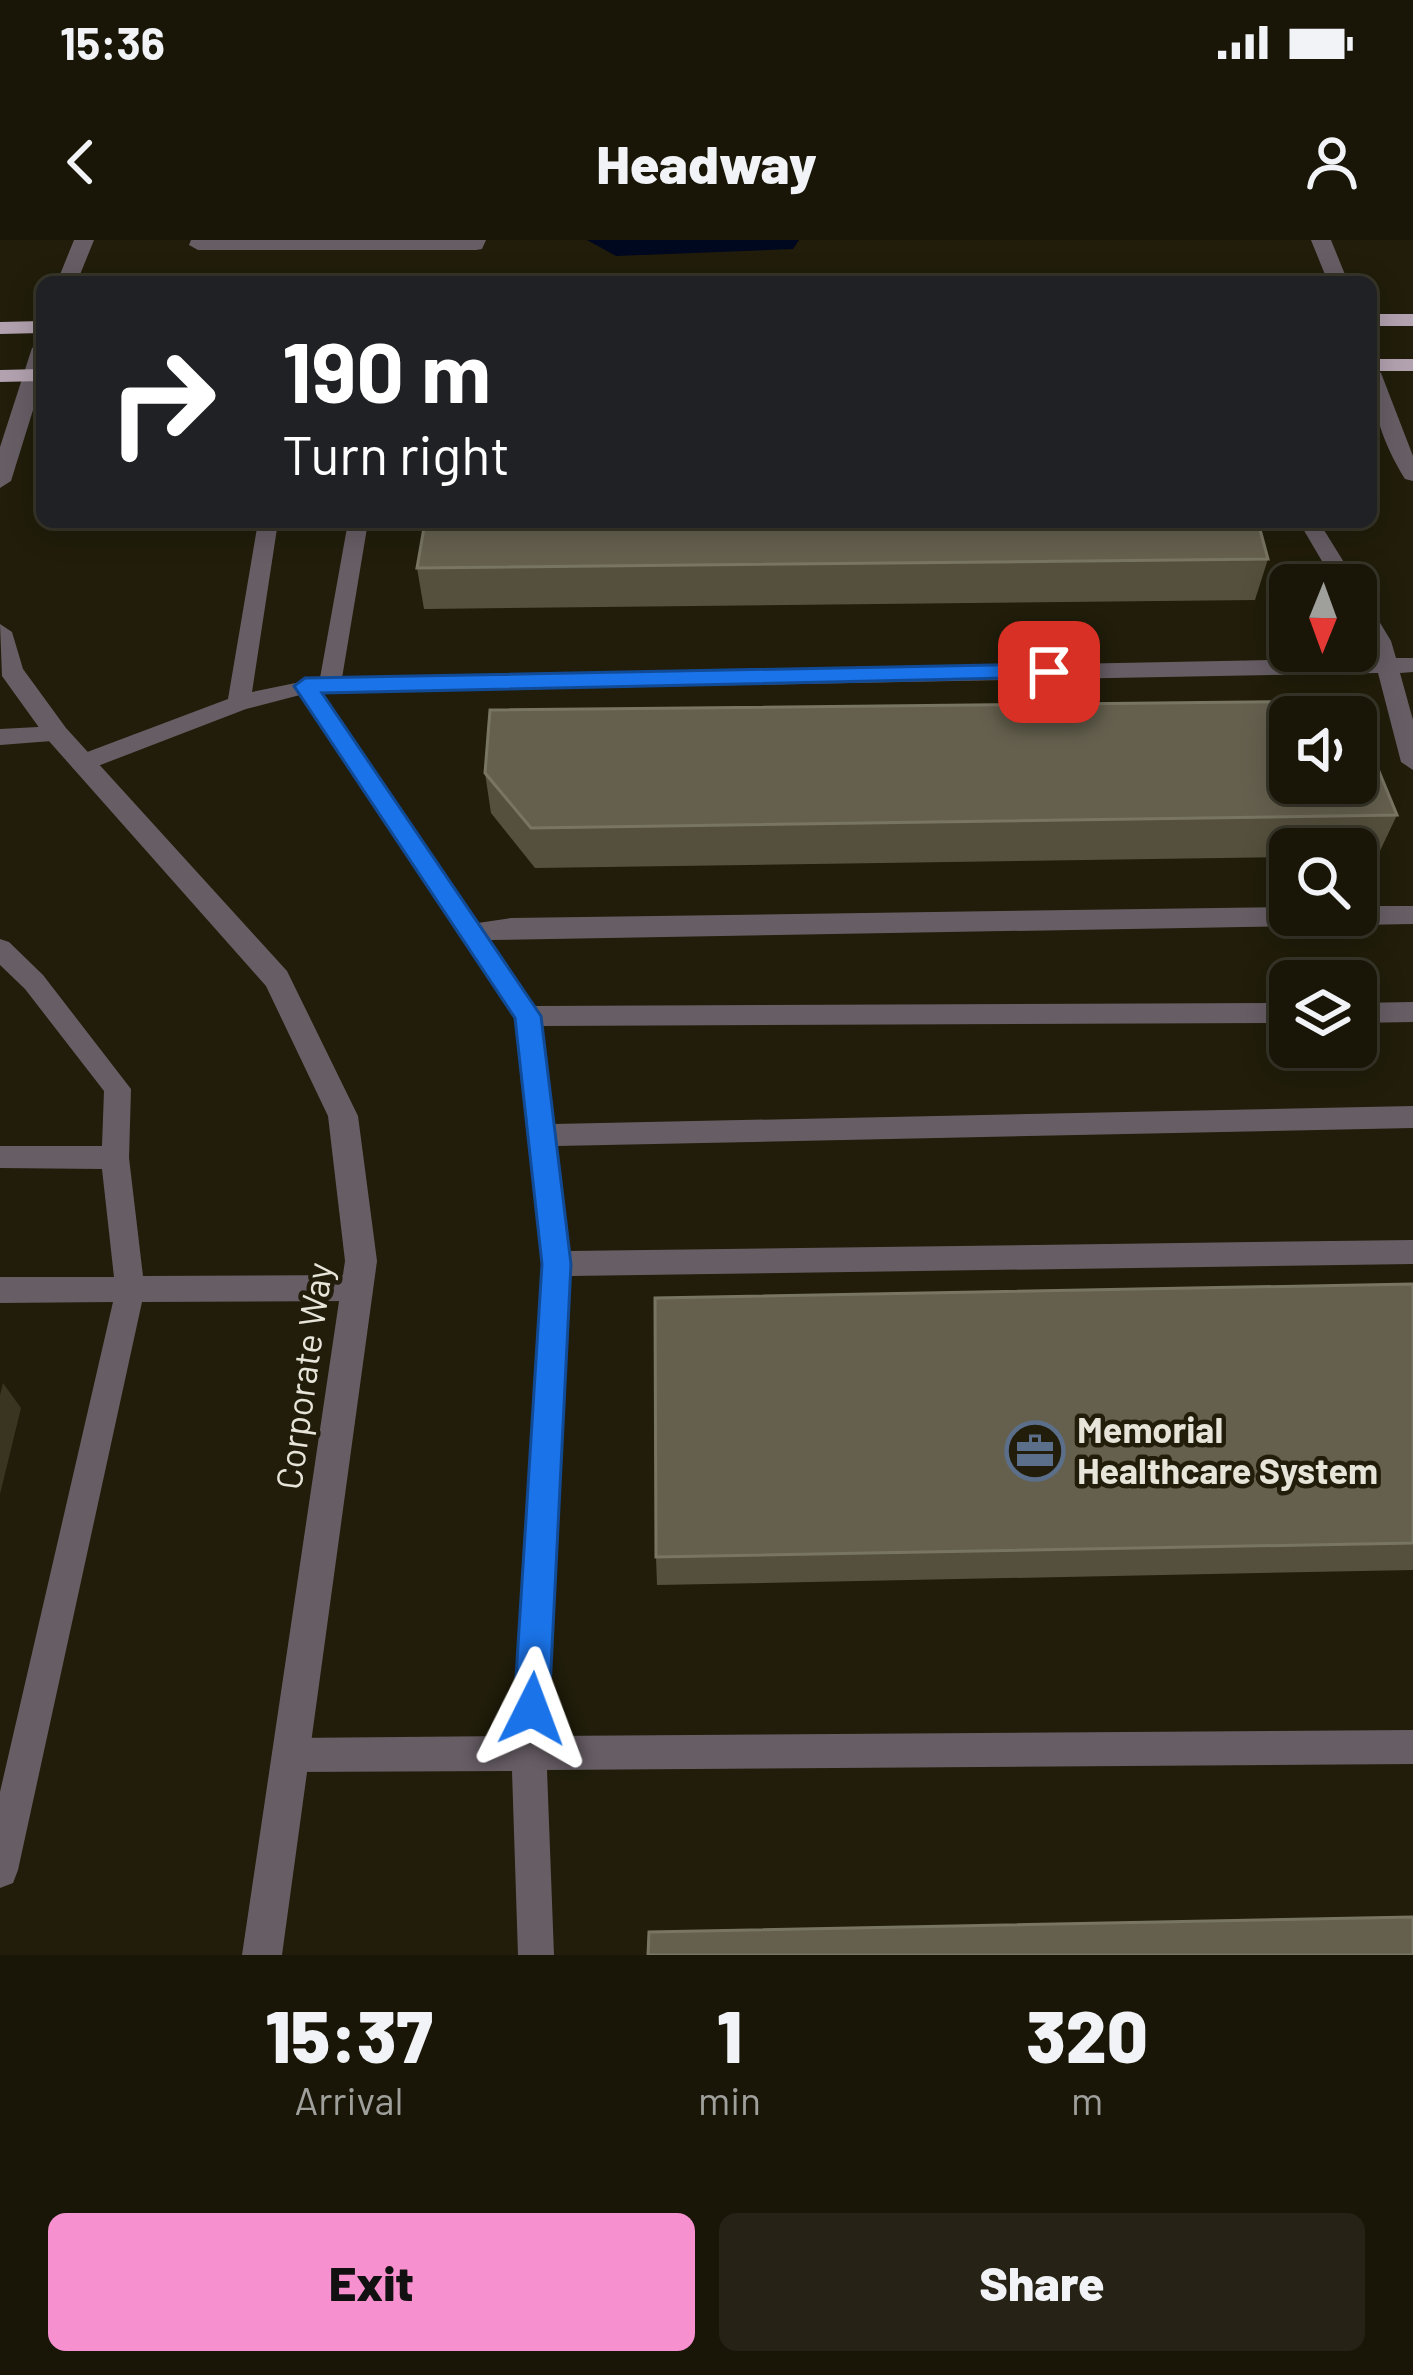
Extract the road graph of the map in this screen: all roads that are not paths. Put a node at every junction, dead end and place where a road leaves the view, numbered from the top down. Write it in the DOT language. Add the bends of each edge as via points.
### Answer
graph roads {
  1 [pos="84,240"];
  2 [pos="200,240"];
  3 [pos="477,240"];
  4 [pos="1321,240"];
  5 [pos="69,276"];
  6 [pos="1336,276"];
  7 [pos="1377,320"];
  8 [pos="1413,320"];
  9 [pos="36,327"];
  10 [pos="0,328"];
  11 [pos="1413,364"];
  12 [pos="1377,368"];
  13 [pos="36,375"];
  14 [pos="0,376"];
  15 [pos="36,381"];
  16 [pos="1377,386"];
  17 [pos="1413,474"];
  18 [pos="0,481"];
  19 [pos="267,528"];
  20 [pos="356,528"];
  21 [pos="1313,528"];
  22 [pos="1334,564"];
  23 [pos="0,632"];
  24 [pos="1377,636"];
  25 [pos="1384,665"];
  26 [pos="1413,665"];
  27 [pos="317,686"];
  28 [pos="239,703"];
  29 [pos="57,734"];
  30 [pos="0,737"];
  31 [pos="1413,761"];
  32 [pos="82,763"];
  33 [pos="1413,914"];
  34 [pos="472,933"];
  35 [pos="0,949"];
  36 [pos="1377,1012"];
  37 [pos="1413,1012"];
  38 [pos="1269,1013"];
  39 [pos="528,1016"];
  40 [pos="1413,1118"];
  41 [pos="544,1135"];
  42 [pos="0,1157"];
  43 [pos="115,1157"];
  44 [pos="1413,1252"];
  45 [pos="556,1264"];
  46 [pos="357,1288"];
  47 [pos="0,1290"];
  48 [pos="130,1290"];
  49 [pos="1413,1748"];
  50 [pos="529,1754"];
  51 [pos="290,1755"];
  52 [pos="0,1870"];
  53 [pos="262,1955"];
  54 [pos="536,1955"];
  1 -- 5 [label="street"];
  2 -- 3 [label="lane"];
  4 -- 6 [label="street"];
  7 -- 8 [label="main road"];
  9 -- 10 [label="main road"];
  11 -- 12 [label="main road"];
  13 -- 14 [label="main road"];
  15 -- 18 [label="street"];
  16 -- 17 [label="street"];
  19 -- 28 [label="lane"];
  20 -- 27 [label="lane"];
  21 -- 22 [label="lane"];
  23 -- 29 [label="street, Corporate Way" via="10,670"];
  24 -- 25 [label="lane"];
  25 -- 26 [label="lane"];
  25 -- 27 [label="lane"];
  25 -- 31 [label="lane"];
  27 -- 28 [label="lane"];
  27 -- 34 [label="lane"];
  28 -- 32 [label="lane"];
  29 -- 30 [label="lane"];
  29 -- 32 [label="street, Corporate Way"];
  32 -- 46 [label="street, Corporate Way" via="277,980 343,1117 362,1261"];
  33 -- 34 [label="lane"];
  34 -- 39 [label="lane"];
  35 -- 43 [label="lane" via="118,1089"];
  36 -- 37 [label="lane"];
  38 -- 39 [label="lane"];
  39 -- 41 [label="lane"];
  40 -- 41 [label="lane"];
  41 -- 45 [label="lane"];
  42 -- 43 [label="lane"];
  43 -- 48 [label="lane"];
  44 -- 45 [label="lane"];
  45 -- 50 [label="lane"];
  46 -- 48 [label="lane"];
  46 -- 51 [label="street, Corporate Way"];
  47 -- 48 [label="lane"];
  48 -- 52 [label="lane"];
  49 -- 50 [label="lane"];
  50 -- 51 [label="lane"];
  50 -- 54 [label="lane"];
  51 -- 53 [label="street, Corporate Way"];
}
